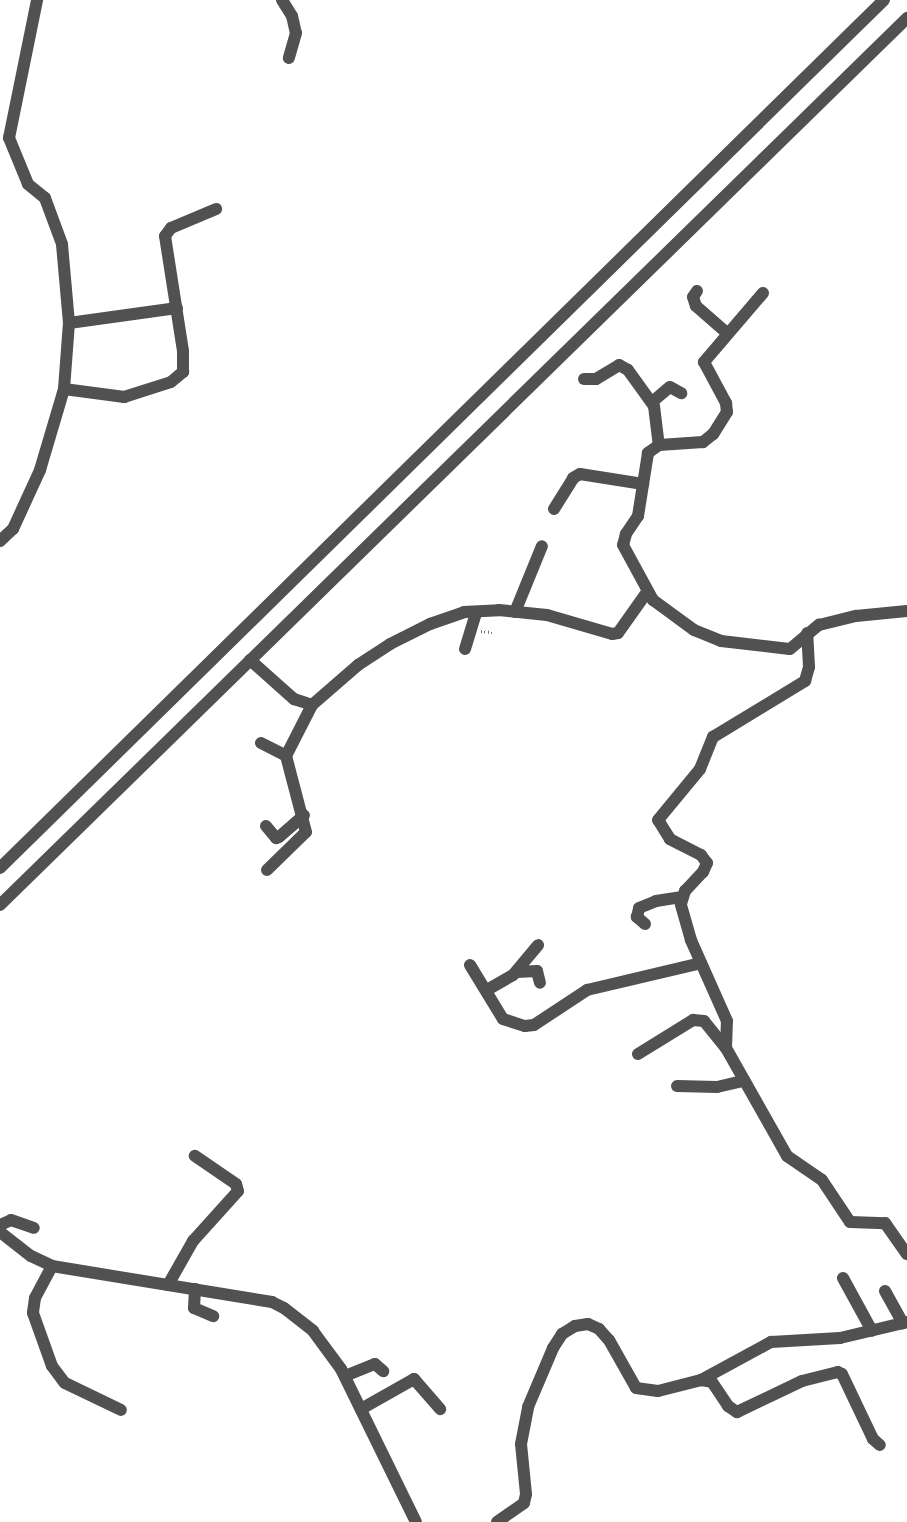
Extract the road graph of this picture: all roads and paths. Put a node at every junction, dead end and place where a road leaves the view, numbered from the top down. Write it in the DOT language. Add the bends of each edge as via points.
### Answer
graph roads {
  1 [pos="36,0"];
  2 [pos="282,0"];
  3 [pos="884,0"];
  4 [pos="907,18"];
  5 [pos="289,58"];
  6 [pos="216,209"];
  7 [pos="697,291"];
  8 [pos="763,293"];
  9 [pos="177,308"];
  10 [pos="69,323"];
  11 [pos="727,333"];
  12 [pos="584,379"];
  13 [pos="64,389"];
  14 [pos="681,393"];
  15 [pos="652,402"];
  16 [pos="659,445"];
  17 [pos="643,484"];
  18 [pos="554,510"];
  19 [pos="0,541"];
  20 [pos="542,546"];
  21 [pos="647,592"];
  22 [pos="907,611"];
  23 [pos="476,612"];
  24 [pos="515,612"];
  25 [pos="807,632"];
  26 [pos="466,649"];
  27 [pos="250,660"];
  28 [pos="312,705"];
  29 [pos="261,742"];
  30 [pos="286,756"];
  31 [pos="304,815"];
  32 [pos="266,826"];
  33 [pos="0,868"];
  34 [pos="267,870"];
  35 [pos="681,898"];
  36 [pos="0,905"];
  37 [pos="645,924"];
  38 [pos="538,945"];
  39 [pos="701,963"];
  40 [pos="470,965"];
  41 [pos="517,972"];
  42 [pos="540,983"];
  43 [pos="487,990"];
  44 [pos="726,1048"];
  45 [pos="638,1054"];
  46 [pos="744,1081"];
  47 [pos="677,1086"];
  48 [pos="196,1156"];
  49 [pos="0,1225"];
  50 [pos="34,1228"];
  51 [pos="0,1232"];
  52 [pos="907,1254"];
  53 [pos="52,1266"];
  54 [pos="844,1278"];
  55 [pos="168,1285"];
  56 [pos="195,1289"];
  57 [pos="885,1291"];
  58 [pos="213,1316"];
  59 [pos="905,1322"];
  60 [pos="872,1331"];
  61 [pos="383,1370"];
  62 [pos="344,1376"];
  63 [pos="701,1380"];
  64 [pos="360,1409"];
  65 [pos="440,1409"];
  66 [pos="121,1410"];
  67 [pos="880,1445"];
  68 [pos="416,1522"];
  69 [pos="497,1522"];
  1 -- 10 [label="street" via="9,138 28,184 45,198 62,244"];
  2 -- 5 [label="street" via="292,16 296,33"];
  3 -- 33 [label="street"];
  4 -- 27 [label="street"];
  6 -- 9 [label="street" via="171,228 165,236"];
  7 -- 11 [label="street" via="693,297 696,306"];
  8 -- 11 [label="street"];
  9 -- 10 [label="street"];
  9 -- 13 [label="street" via="183,351 182,372 177,377 124,397"];
  10 -- 13 [label="street"];
  11 -- 16 [label="street" via="704,362 727,407 714,434 703,442"];
  12 -- 15 [label="street" via="596,379 614,366 623,366"];
  13 -- 19 [label="street" via="40,470 13,529"];
  14 -- 15 [label="street" via="670,387"];
  15 -- 16 [label="street"];
  16 -- 17 [label="street" via="648,453"];
  17 -- 18 [label="street" via="580,474 573,478"];
  17 -- 21 [label="street" via="636,522 623,540"];
  20 -- 24 [label="street"];
  21 -- 24 [label="street" via="624,629 612,634 548,615"];
  21 -- 25 [label="street" via="686,626 721,640 784,650 795,646"];
  22 -- 25 [label="street" via="856,616 819,625"];
  23 -- 24 [label="street"];
  23 -- 26 [label="street"];
  23 -- 28 [label="street" via="430,624 390,644 358,665"];
  25 -- 35 [label="street" via="809,667 805,681 713,737 700,769 660,815 658,824 670,839 702,855 707,863"];
  27 -- 28 [label="street" via="294,700"];
  27 -- 36 [label="street"];
  28 -- 30 [label="street"];
  29 -- 30 [label="street"];
  30 -- 31 [label="street" via="285,762"];
  31 -- 32 [label="street" via="276,838"];
  31 -- 34 [label="street" via="306,832 303,838"];
  35 -- 37 [label="street" via="656,901 639,908 637,917"];
  35 -- 39 [label="street" via="691,940"];
  38 -- 41 [label="street"];
  39 -- 43 [label="street" via="587,990 534,1025 503,1019"];
  39 -- 44 [label="street" via="727,1021"];
  40 -- 43 [label="street"];
  41 -- 42 [label="street" via="536,971"];
  41 -- 43 [label="street"];
  44 -- 45 [label="street" via="700,1018"];
  44 -- 46 [label="street"];
  46 -- 47 [label="street" via="711,1087"];
  46 -- 52 [label="street" via="787,1156 822,1180 844,1217 857,1224 885,1223"];
  48 -- 55 [label="street" via="236,1184 238,1191 194,1242"];
  49 -- 50 [label="street" via="11,1220"];
  51 -- 53 [label="street" via="32,1256"];
  53 -- 55 [label="street"];
  53 -- 66 [label="street" via="35,1298 33,1313 52,1366 65,1383"];
  54 -- 60 [label="street"];
  55 -- 56 [label="street"];
  56 -- 58 [label="street" via="194,1308"];
  56 -- 62 [label="street" via="272,1302 284,1308 313,1331"];
  57 -- 59 [label="street"];
  59 -- 60 [label="street"];
  60 -- 63 [label="street" via="840,1338 771,1342"];
  61 -- 62 [label="street" via="375,1364"];
  62 -- 64 [label="street"];
  63 -- 67 [label="street" via="712,1382 728,1406 737,1412 802,1381 830,1372 842,1374 873,1439"];
  63 -- 69 [label="street" via="658,1391 636,1388 609,1340 599,1329 588,1324 575,1326 562,1334 528,1407 521,1444 524,1503"];
  64 -- 65 [label="street" via="414,1379"];
  64 -- 68 [label="street"];
}
